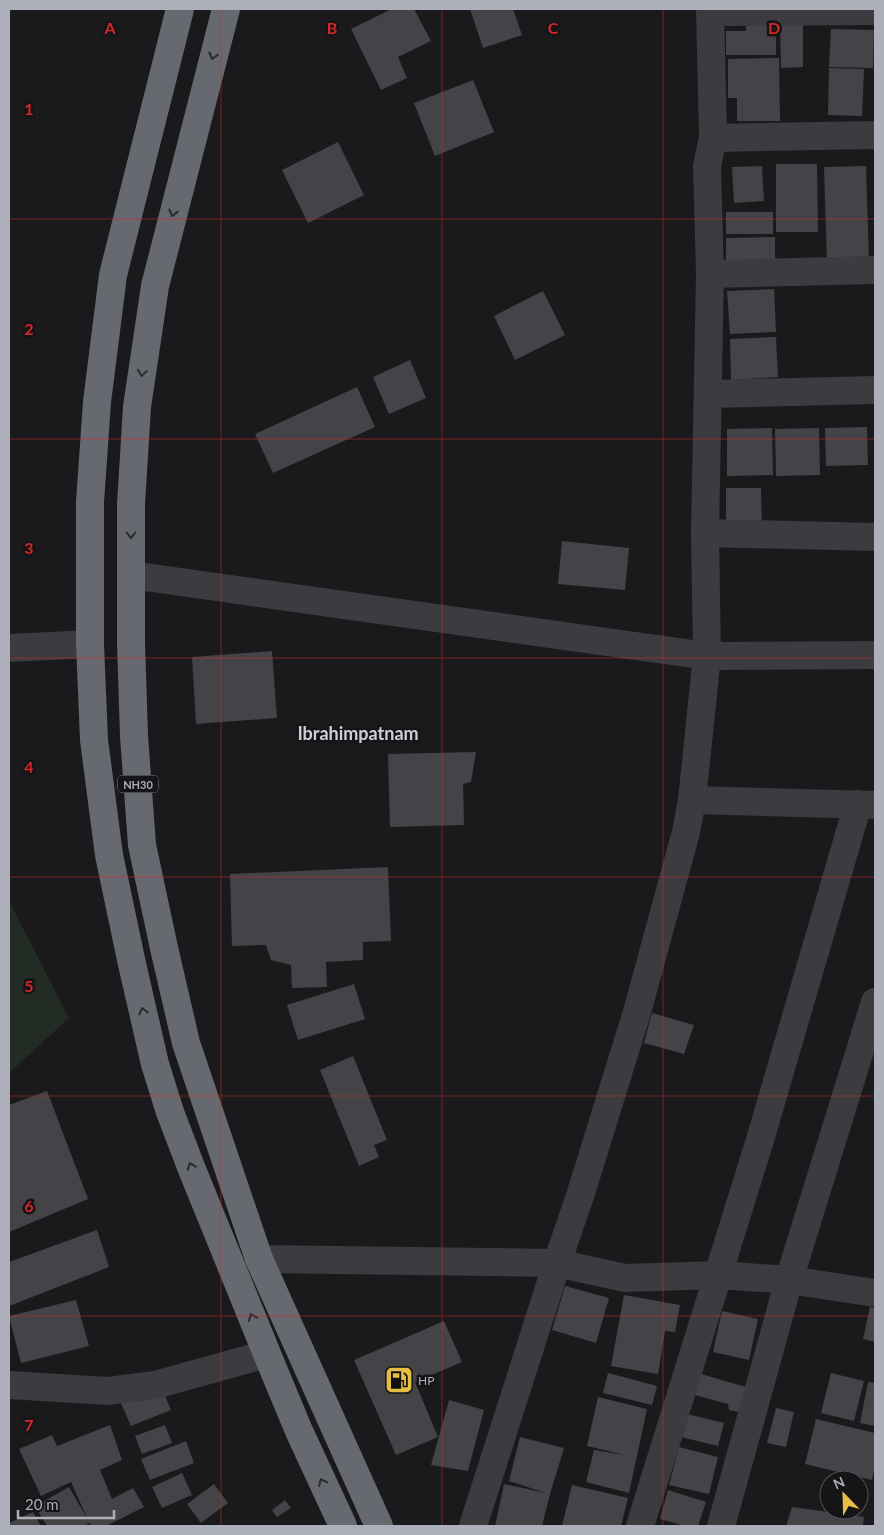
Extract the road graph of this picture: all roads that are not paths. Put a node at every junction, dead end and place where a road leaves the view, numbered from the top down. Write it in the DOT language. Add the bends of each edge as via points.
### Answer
graph roads {
  1 [pos="180,9"];
  2 [pos="226,9"];
  3 [pos="710,10"];
  4 [pos="875,11"];
  5 [pos="875,135"];
  6 [pos="713,138"];
  7 [pos="875,270"];
  8 [pos="710,274"];
  9 [pos="875,390"];
  10 [pos="708,394"];
  11 [pos="705,533"];
  12 [pos="875,537"];
  13 [pos="132,574"];
  14 [pos="90,644"];
  15 [pos="9,648"];
  16 [pos="875,655"];
  17 [pos="707,656"];
  18 [pos="692,800"];
  19 [pos="867,804"];
  20 [pos="875,1002"];
  21 [pos="207,1103"];
  22 [pos="170,1112"];
  23 [pos="259,1259"];
  24 [pos="557,1263"];
  25 [pos="719,1275"];
  26 [pos="789,1280"];
  27 [pos="873,1285"];
  28 [pos="267,1354"];
  29 [pos="9,1385"];
  30 [pos="343,1526"];
  31 [pos="379,1526"];
  32 [pos="473,1526"];
  33 [pos="640,1526"];
  34 [pos="721,1526"];
  1 -- 14 [label="highway, NH30" via="112,275 97,402 90,502"];
  2 -- 13 [label="highway, NH30, one-way" via="155,286 137,407 131,504"];
  3 -- 4 [label="street"];
  3 -- 6 [label="street"];
  5 -- 6 [label="street"];
  6 -- 8 [label="street" via="707,166"];
  7 -- 8 [label="street"];
  8 -- 10 [label="street"];
  9 -- 10 [label="street"];
  10 -- 11 [label="street"];
  11 -- 12 [label="street"];
  11 -- 17 [label="street"];
  13 -- 17 [label="street"];
  13 -- 21 [label="highway, NH30" via="134,736 142,844 186,1043"];
  14 -- 15 [label="street"];
  22 -- 14 [label="highway, NH30, one-way" via="155,1064 109,854 94,740"];
  16 -- 17 [label="street"];
  17 -- 18 [label="street"];
  18 -- 19 [label="street"];
  18 -- 24 [label="street" via="637,1012"];
  19 -- 25 [label="street"];
  20 -- 26 [label="street"];
  21 -- 22 [label="highway"];
  21 -- 23 [label="highway, NH30"];
  28 -- 22 [label="highway, NH30, one-way"];
  23 -- 24 [label="street"];
  23 -- 31 [label="highway, NH30"];
  24 -- 25 [label="street" via="625,1278"];
  24 -- 32 [label="street"];
  25 -- 26 [label="street"];
  25 -- 33 [label="street"];
  26 -- 27 [label="street"];
  26 -- 34 [label="street"];
  28 -- 29 [label="street" via="155,1385 108,1391"];
  30 -- 28 [label="highway, NH30, one-way"];
}
